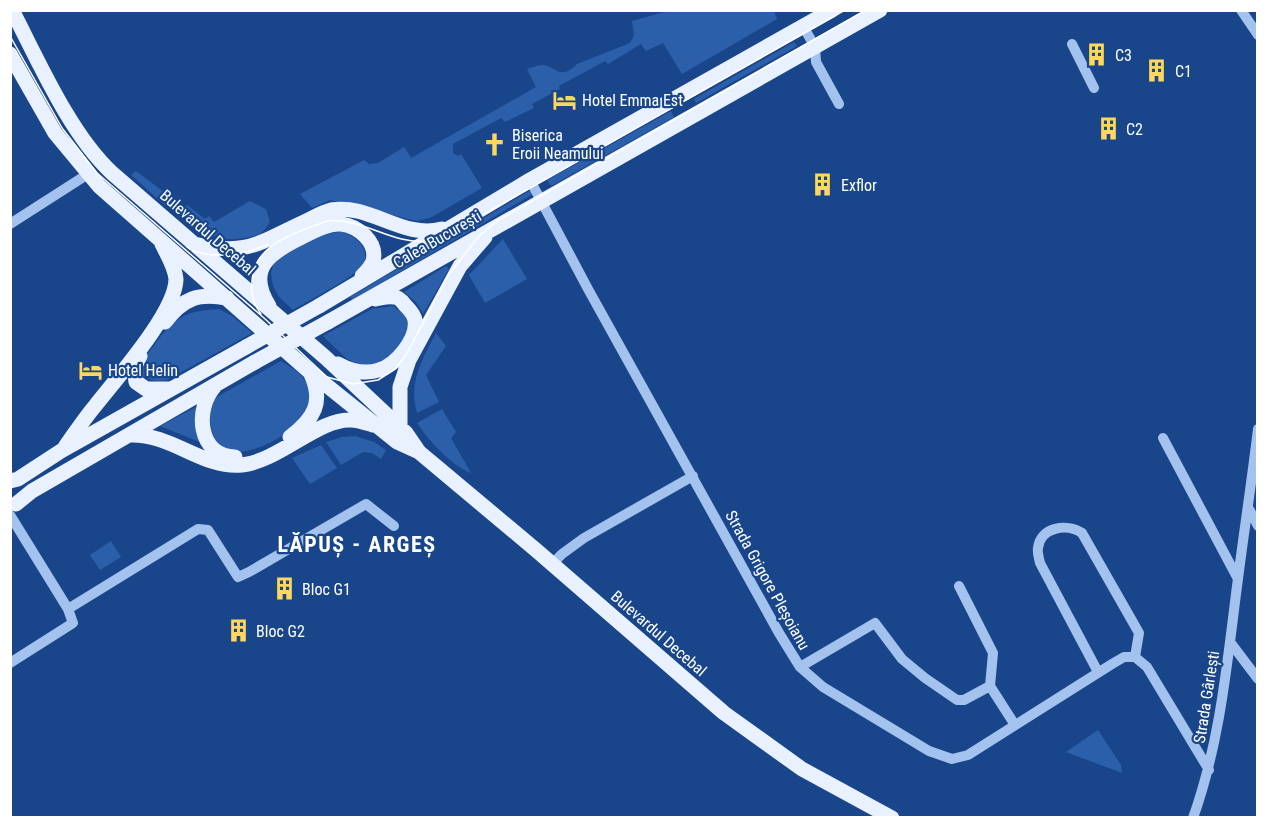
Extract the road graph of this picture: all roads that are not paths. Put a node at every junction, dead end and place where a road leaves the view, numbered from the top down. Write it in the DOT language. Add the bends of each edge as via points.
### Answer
graph roads {
  1 [pos="12,10"];
  2 [pos="832,10"];
  3 [pos="880,10"];
  4 [pos="1241,10"];
  5 [pos="803,26"];
  6 [pos="1257,35"];
  7 [pos="1072,44"];
  8 [pos="815,47"];
  9 [pos="10,54"];
  10 [pos="1094,88"];
  11 [pos="839,104"];
  12 [pos="88,174"];
  13 [pos="530,180"];
  14 [pos="542,201"];
  15 [pos="10,224"];
  16 [pos="502,224"];
  17 [pos="453,225"];
  18 [pos="159,238"];
  19 [pos="193,244"];
  20 [pos="357,283"];
  21 [pos="229,298"];
  22 [pos="366,300"];
  23 [pos="271,310"];
  24 [pos="326,358"];
  25 [pos="310,372"];
  26 [pos="221,380"];
  27 [pos="172,389"];
  28 [pos="380,428"];
  29 [pos="400,429"];
  30 [pos="1257,429"];
  31 [pos="129,435"];
  32 [pos="1163,438"];
  33 [pos="61,451"];
  34 [pos="419,452"];
  35 [pos="1255,471"];
  36 [pos="693,476"];
  37 [pos="10,481"];
  38 [pos="10,487"];
  39 [pos="1248,509"];
  40 [pos="12,510"];
  41 [pos="394,526"];
  42 [pos="1257,526"];
  43 [pos="552,564"];
  44 [pos="1238,579"];
  45 [pos="958,586"];
  46 [pos="68,609"];
  47 [pos="1230,642"];
  48 [pos="1135,657"];
  49 [pos="10,663"];
  50 [pos="800,667"];
  51 [pos="1098,672"];
  52 [pos="1257,679"];
  53 [pos="990,686"];
  54 [pos="1015,725"];
  55 [pos="1209,771"];
  56 [pos="892,818"];
  57 [pos="1193,818"];
  1 -- 19 [label="main road, Bulevardul Decebal" via="72,123 103,165"];
  2 -- 5 [label="main road, Calea București"];
  3 -- 8 [label="main road, Calea București"];
  4 -- 6 [label="street"];
  5 -- 8 [label="street"];
  5 -- 13 [label="main road, Calea București"];
  7 -- 10 [label="street"];
  8 -- 11 [label="street" via="816,62"];
  8 -- 14 [label="main road, Calea București"];
  9 -- 12 [label="main road, Bulevardul Decebal" via="55,133"];
  12 -- 15 [label="street"];
  12 -- 18 [label="main road, Bulevardul Decebal"];
  13 -- 14 [label="street, Strada Grigore Pleșoianu"];
  13 -- 17 [label="main road, Calea București"];
  14 -- 16 [label="main road, Calea București"];
  14 -- 36 [label="street, Strada Grigore Pleșoianu"];
  16 -- 22 [label="main road, Calea București"];
  16 -- 29 [label="main road" via="460,266 409,360 400,387"];
  17 -- 19 [label="main road" via="414,231 353,211 330,210 251,248"];
  17 -- 20 [label="main road, Calea București"];
  18 -- 21 [label="main road, Bulevardul Decebal"];
  18 -- 33 [label="main road" via="175,272 172,295 124,370"];
  19 -- 23 [label="main road, Bulevardul Decebal"];
  20 -- 23 [label="main road" via="372,263 368,239 350,226 329,225 283,246 263,264 262,291"];
  20 -- 27 [label="main road, Calea București, bridge"];
  21 -- 25 [label="main road, Bulevardul Decebal"];
  21 -- 27 [label="main road" via="201,296 174,310 138,358 134,369 136,382 146,389"];
  22 -- 24 [label="main road" via="393,296 402,302 415,317 409,341 388,366 378,370 351,371"];
  22 -- 26 [label="main road, Calea București, bridge"];
  23 -- 24 [label="main road, Bulevardul Decebal"];
  24 -- 29 [label="main road, Bulevardul Decebal"];
  25 -- 26 [label="main road" via="317,388 315,411 304,427 248,457 217,452 202,429 205,401"];
  25 -- 28 [label="main road, Bulevardul Decebal"];
  26 -- 31 [label="main road, Calea București"];
  27 -- 33 [label="main road, Calea București"];
  28 -- 31 [label="main road" via="351,420 329,424 283,450 243,465 204,459 143,434"];
  28 -- 34 [label="main road, Bulevardul Decebal" via="397,442"];
  29 -- 34 [label="main road, Bulevardul Decebal"];
  30 -- 35 [label="street, Strada Gârlești"];
  31 -- 40 [label="main road, Calea București" via="32,491"];
  32 -- 44 [label="street"];
  33 -- 37 [label="main road, Calea București"];
  34 -- 43 [label="main road, Bulevardul Decebal"];
  35 -- 39 [label="street, Strada Gârlești"];
  36 -- 43 [label="street" via="584,538"];
  36 -- 50 [label="street, Strada Grigore Pleșoianu"];
  38 -- 40 [label="main road" via="15,492"];
  39 -- 42 [label="street"];
  39 -- 44 [label="street, Strada Gârlești"];
  40 -- 46 [label="street"];
  41 -- 46 [label="street" via="366,504 238,577 208,530 198,529"];
  43 -- 56 [label="main road, Bulevardul Decebal" via="747,730 802,769"];
  44 -- 47 [label="street, Strada Gârlești"];
  45 -- 53 [label="street" via="993,652"];
  46 -- 49 [label="street" via="73,623"];
  47 -- 52 [label="street"];
  47 -- 55 [label="street, Strada Gârlești"];
  48 -- 51 [label="street, Strada Grigore Pleșoianu" via="1124,657"];
  48 -- 51 [label="street" via="1139,633 1082,533 1063,526 1052,530 1041,539 1040,563"];
  48 -- 55 [label="street" via="1147,667"];
  50 -- 53 [label="street" via="875,622 902,659 957,700"];
  50 -- 54 [label="street, Strada Grigore Pleșoianu" via="823,687 945,758 968,755"];
  51 -- 54 [label="street, Strada Grigore Pleșoianu"];
  53 -- 54 [label="street"];
  55 -- 57 [label="street, Strada Gârlești"];
}
